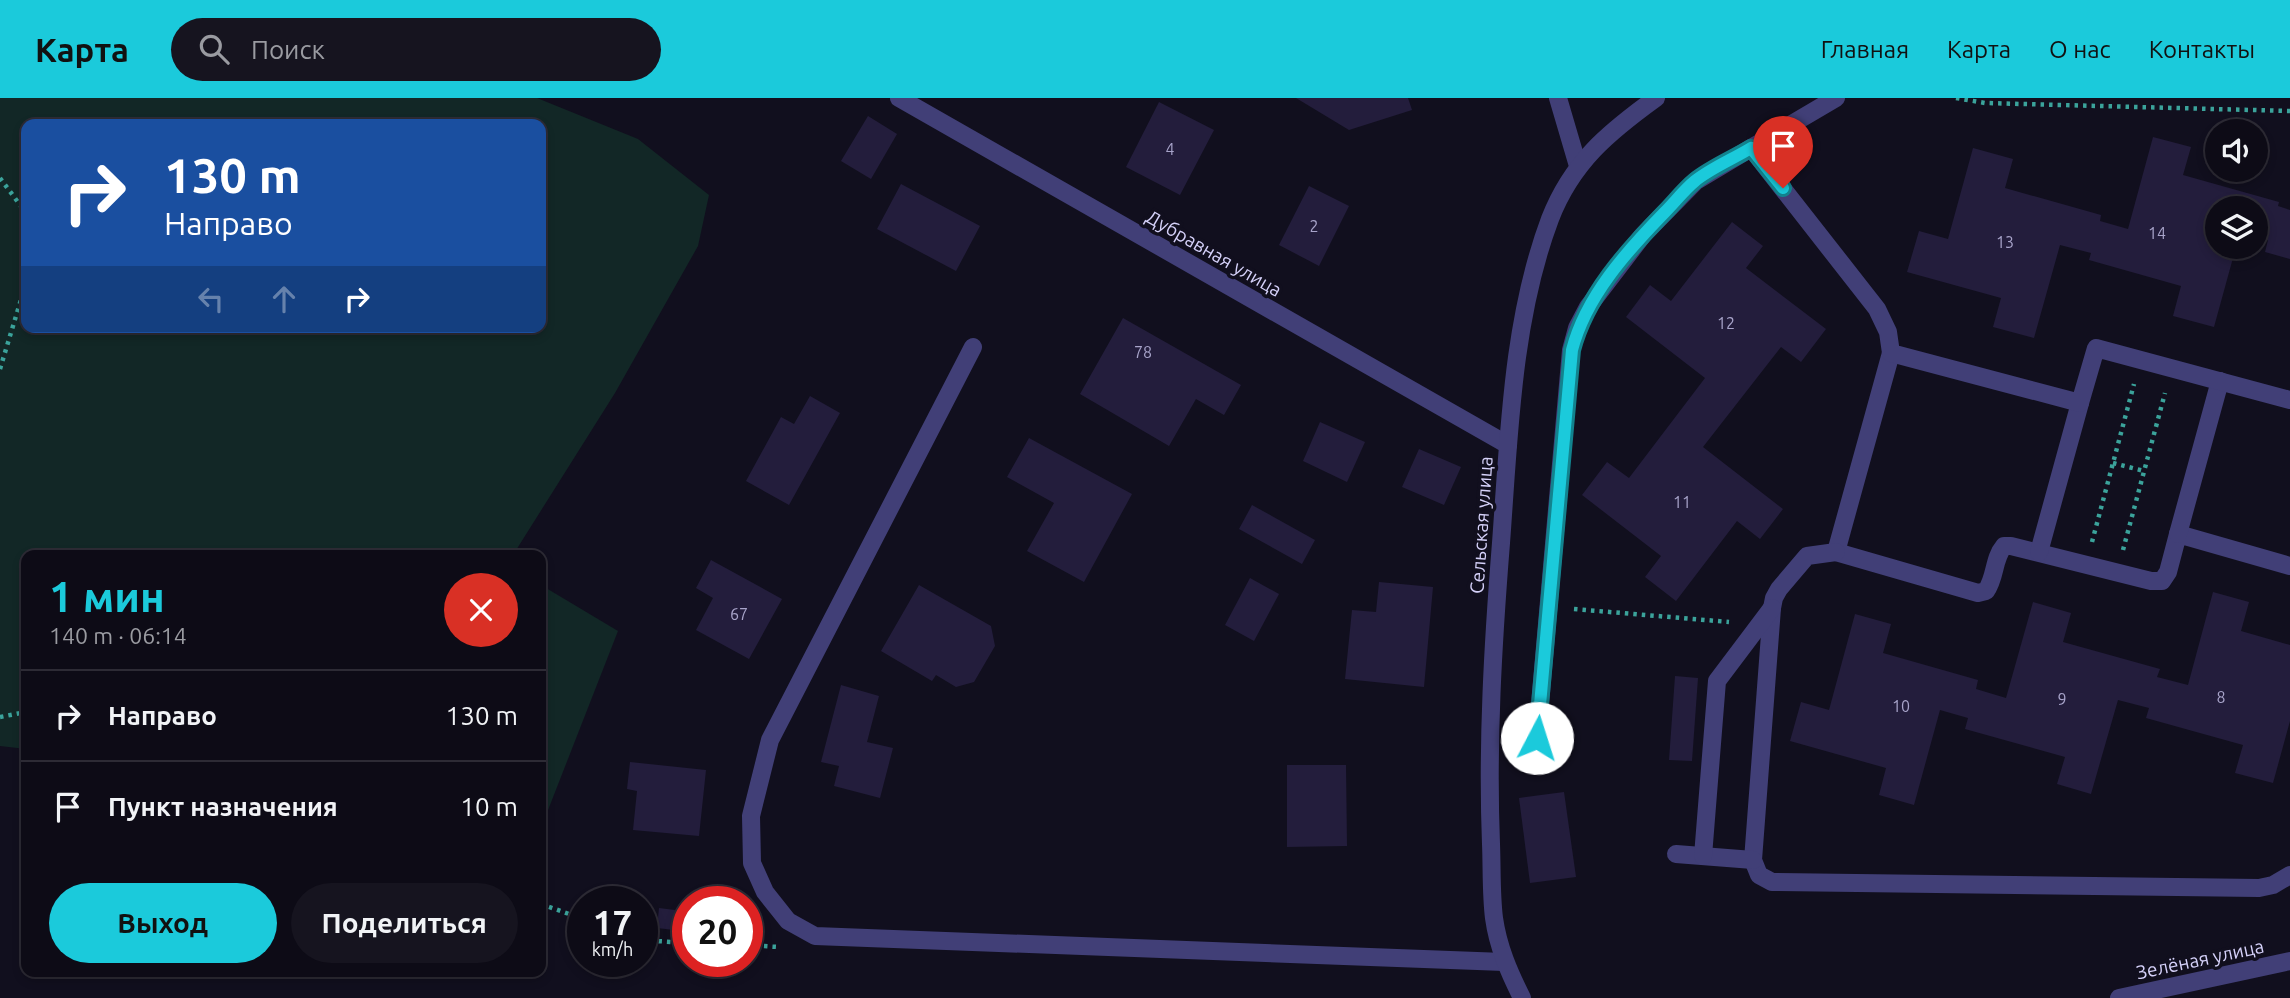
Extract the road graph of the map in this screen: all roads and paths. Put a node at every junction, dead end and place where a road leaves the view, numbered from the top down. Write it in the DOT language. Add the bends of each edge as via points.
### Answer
graph roads {
  1 [pos="899,98"];
  2 [pos="1558,98"];
  3 [pos="1656,98"];
  4 [pos="1836,98"];
  5 [pos="1956,98"];
  6 [pos="2290,111"];
  7 [pos="1751,148"];
  8 [pos="1578,166"];
  9 [pos="0,178"];
  10 [pos="21,206"];
  11 [pos="21,300"];
  12 [pos="973,347"];
  13 [pos="1891,353"];
  14 [pos="2140,360"];
  15 [pos="2171,368"];
  16 [pos="0,369"];
  17 [pos="2220,381"];
  18 [pos="2290,400"];
  19 [pos="2080,403"];
  20 [pos="1508,445"];
  21 [pos="2113,463"];
  22 [pos="2144,471"];
  23 [pos="2178,534"];
  24 [pos="1836,552"];
  25 [pos="2039,552"];
  26 [pos="2085,565"];
  27 [pos="2290,566"];
  28 [pos="2117,573"];
  29 [pos="1549,607"];
  30 [pos="1772,608"];
  31 [pos="1758,624"];
  32 [pos="21,713"];
  33 [pos="0,718"];
  34 [pos="1537,738"];
  35 [pos="1676,854"];
  36 [pos="1703,856"];
  37 [pos="1753,860"];
  38 [pos="2290,875"];
  39 [pos="546,906"];
  40 [pos="567,913"];
  41 [pos="2290,961"];
  42 [pos="1504,962"];
  43 [pos="1522,998"];
  44 [pos="2119,998"];
  1 -- 20 [label="street, Дубравная улица"];
  2 -- 8 [label="street"];
  3 -- 8 [label="street, Сельская улица" via="1611,131"];
  4 -- 7 [label="street"];
  5 -- 6 [label="path" via="1985,103"];
  7 -- 13 [label="street" via="1877,309 1888,332"];
  7 -- 29 [label="street" via="1696,180 1643,235 1577,328"];
  8 -- 20 [label="street, Сельская улица" via="1551,217 1525,302"];
  9 -- 10 [label="path"];
  11 -- 16 [label="path"];
  12 -- 42 [label="street" via="770,740 751,816 752,863 765,892 788,921 815,936"];
  13 -- 19 [label="street"];
  13 -- 24 [label="street"];
  14 -- 15 [label="street"];
  14 -- 19 [label="street" via="2096,348"];
  14 -- 21 [label="path"];
  15 -- 17 [label="street"];
  15 -- 22 [label="path"];
  17 -- 18 [label="street"];
  17 -- 23 [label="street"];
  19 -- 25 [label="street"];
  20 -- 42 [label="street, Сельская улица" via="1492,652 1490,810 1494,919"];
  21 -- 22 [label="path"];
  21 -- 26 [label="path"];
  22 -- 28 [label="path"];
  23 -- 27 [label="street"];
  23 -- 28 [label="street" via="2162,581"];
  24 -- 25 [label="street" via="1978,593 1990,585 2004,546"];
  24 -- 30 [label="street" via="1816,553 1801,561 1779,589"];
  25 -- 26 [label="street"];
  26 -- 28 [label="street"];
  29 -- 31 [label="path"];
  29 -- 34 [label="street"];
  30 -- 31 [label="street"];
  30 -- 37 [label="street"];
  31 -- 36 [label="street" via="1717,681"];
  32 -- 33 [label="path"];
  35 -- 36 [label="street"];
  36 -- 37 [label="street"];
  37 -- 38 [label="street" via="1759,876 1772,882 2259,888"];
  39 -- 40 [label="path"];
  41 -- 44 [label="street, Зелёная улица"];
  42 -- 43 [label="street, Сельская улица"];
}
